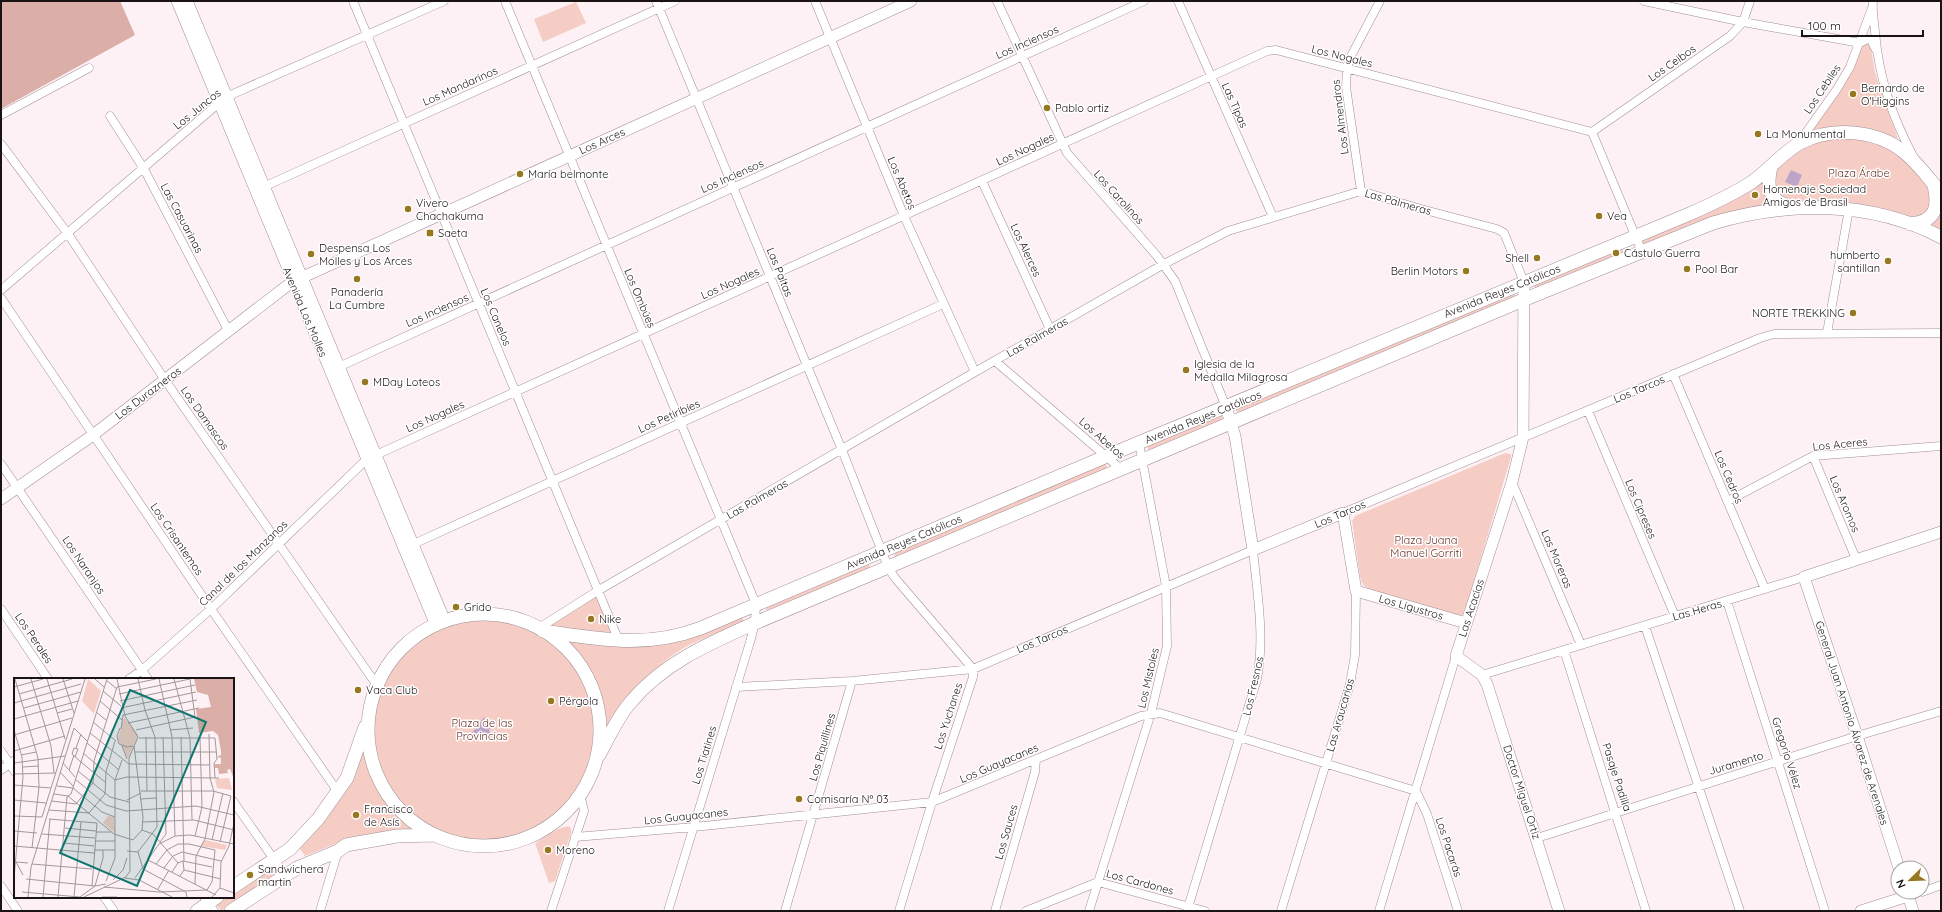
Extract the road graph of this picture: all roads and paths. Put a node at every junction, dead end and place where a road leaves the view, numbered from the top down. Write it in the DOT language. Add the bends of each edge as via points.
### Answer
graph roads {
  1 [pos="177,1"];
  2 [pos="187,1"];
  3 [pos="353,1"];
  4 [pos="444,1"];
  5 [pos="505,1"];
  6 [pos="675,1"];
  7 [pos="815,1"];
  8 [pos="912,1"];
  9 [pos="997,1"];
  10 [pos="1144,1"];
  11 [pos="1178,1"];
  12 [pos="1380,1"];
  13 [pos="1644,1"];
  14 [pos="1750,1"];
  15 [pos="1873,3"];
  16 [pos="658,4"];
  17 [pos="1743,22"];
  18 [pos="368,36"];
  19 [pos="830,38"];
  20 [pos="1860,43"];
  21 [pos="1876,50"];
  22 [pos="1022,56"];
  23 [pos="532,66"];
  24 [pos="89,68"];
  25 [pos="1346,68"];
  26 [pos="1211,76"];
  27 [pos="697,98"];
  28 [pos="222,100"];
  29 [pos="1,115"];
  30 [pos="110,116"];
  31 [pos="404,124"];
  32 [pos="867,126"];
  33 [pos="1592,132"];
  34 [pos="1062,144"];
  35 [pos="1799,144"];
  36 [pos="2,145"];
  37 [pos="569,155"];
  38 [pos="1917,164"];
  39 [pos="1771,166"];
  40 [pos="144,169"];
  41 [pos="982,181"];
  42 [pos="734,187"];
  43 [pos="259,189"];
  44 [pos="1937,189"];
  45 [pos="1361,190"];
  46 [pos="1792,208"];
  47 [pos="1849,209"];
  48 [pos="441,213"];
  49 [pos="904,216"];
  50 [pos="1273,217"];
  51 [pos="1910,224"];
  52 [pos="68,234"];
  53 [pos="1635,237"];
  54 [pos="1941,237"];
  55 [pos="606,245"];
  56 [pos="1642,252"];
  57 [pos="1164,264"];
  58 [pos="770,277"];
  59 [pos="297,280"];
  60 [pos="1524,282"];
  61 [pos="1,290"];
  62 [pos="1,298"];
  63 [pos="1523,300"];
  64 [pos="479,303"];
  65 [pos="943,304"];
  66 [pos="1050,329"];
  67 [pos="229,332"];
  68 [pos="1827,333"];
  69 [pos="1941,333"];
  70 [pos="644,334"];
  71 [pos="995,361"];
  72 [pos="808,366"];
  73 [pos="334,369"];
  74 [pos="975,372"];
  75 [pos="1673,374"];
  76 [pos="165,380"];
  77 [pos="516,392"];
  78 [pos="1226,407"];
  79 [pos="1588,411"];
  80 [pos="682,423"];
  81 [pos="1232,424"];
  82 [pos="93,435"];
  83 [pos="1523,437"];
  84 [pos="1139,443"];
  85 [pos="1941,446"];
  86 [pos="842,450"];
  87 [pos="1107,456"];
  88 [pos="1813,456"];
  89 [pos="371,457"];
  90 [pos="1142,461"];
  91 [pos="1,464"];
  92 [pos="1122,470"];
  93 [pos="553,480"];
  94 [pos="1512,482"];
  95 [pos="17,488"];
  96 [pos="1,499"];
  97 [pos="1728,502"];
  98 [pos="1343,513"];
  99 [pos="721,520"];
  100 [pos="1941,532"];
  101 [pos="279,544"];
  102 [pos="408,546"];
  103 [pos="1253,550"];
  104 [pos="882,552"];
  105 [pos="1856,559"];
  106 [pos="888,567"];
  107 [pos="1804,577"];
  108 [pos="1166,586"];
  109 [pos="1765,589"];
  110 [pos="599,590"];
  111 [pos="1356,591"];
  112 [pos="1727,601"];
  113 [pos="756,604"];
  114 [pos="1,609"];
  115 [pos="211,609"];
  116 [pos="1675,616"];
  117 [pos="440,621"];
  118 [pos="755,622"];
  119 [pos="1466,623"];
  120 [pos="1644,626"];
  121 [pos="541,629"];
  122 [pos="619,641"];
  123 [pos="1581,645"];
  124 [pos="1564,650"];
  125 [pos="1456,656"];
  126 [pos="973,669"];
  127 [pos="142,670"];
  128 [pos="1482,675"];
  129 [pos="47,678"];
  130 [pos="130,678"];
  131 [pos="147,678"];
  132 [pos="852,681"];
  133 [pos="376,684"];
  134 [pos="736,687"];
  135 [pos="1941,711"];
  136 [pos="1151,713"];
  137 [pos="367,719"];
  138 [pos="1857,736"];
  139 [pos="1240,738"];
  140 [pos="1,751"];
  141 [pos="599,755"];
  142 [pos="1036,759"];
  143 [pos="12,762"];
  144 [pos="1779,762"];
  145 [pos="1326,764"];
  146 [pos="1,770"];
  147 [pos="1699,786"];
  148 [pos="1416,791"];
  149 [pos="338,792"];
  150 [pos="578,798"];
  151 [pos="234,802"];
  152 [pos="932,802"];
  153 [pos="814,813"];
  154 [pos="1617,814"];
  155 [pos="694,827"];
  156 [pos="435,835"];
  157 [pos="576,838"];
  158 [pos="1537,838"];
  159 [pos="459,845"];
  160 [pos="338,851"];
  161 [pos="274,860"];
  162 [pos="1896,860"];
  163 [pos="285,875"];
  164 [pos="1098,882"];
  165 [pos="1,886"];
  166 [pos="234,886"];
  167 [pos="1941,886"];
  168 [pos="1930,889"];
  169 [pos="105,898"];
  170 [pos="1891,900"];
  171 [pos="1909,900"];
  172 [pos="211,902"];
  173 [pos="1187,909"];
  174 [pos="18,911"];
  175 [pos="114,911"];
  176 [pos="197,911"];
  177 [pos="231,911"];
  178 [pos="320,911"];
  179 [pos="551,911"];
  180 [pos="668,911"];
  181 [pos="785,911"];
  182 [pos="899,911"];
  183 [pos="995,911"];
  184 [pos="1026,911"];
  185 [pos="1089,911"];
  186 [pos="1205,911"];
  187 [pos="1281,911"];
  188 [pos="1379,911"];
  189 [pos="1458,911"];
  190 [pos="1560,911"];
  191 [pos="1646,911"];
  192 [pos="1740,911"];
  193 [pos="1825,911"];
  194 [pos="1861,911"];
  195 [pos="1913,911"];
  1 -- 28 [label="street, Avenida Los Molles"];
  2 -- 28 [label="street, Avenida Los Molles"];
  3 -- 18 [label="street, Los Canelos"];
  4 -- 18 [label="street, Los Juncos"];
  5 -- 23 [label="street, Los Ombúes"];
  6 -- 16 [label="street, Los Mandarinos"];
  7 -- 19 [label="street, Los Abetos"];
  8 -- 19 [label="street, Los Arces"];
  9 -- 22 [label="street, Los Carolinos"];
  10 -- 22 [label="street, Los Inciensos"];
  11 -- 26 [label="street, Las Tipas"];
  12 -- 25 [label="street, Los Almendros"];
  13 -- 17 [label="street"];
  14 -- 17 [label="street, Los Ceibos"];
  15 -- 20 [label="street, Los Cebiles"];
  15 -- 21 [label="street, Los Cebiles"];
  16 -- 23 [label="street, Los Mandarinos"];
  16 -- 27 [label="street, Las Paltas"];
  17 -- 20 [label="street"];
  17 -- 33 [label="street, Los Ceibos" via="1730,36"];
  18 -- 28 [label="street, Los Juncos"];
  18 -- 31 [label="street, Los Canelos"];
  19 -- 27 [label="street, Los Arces"];
  19 -- 32 [label="street, Los Abetos"];
  20 -- 21 [label="street" via="1871,40"];
  20 -- 35 [label="street, Los Cebiles" via="1837,89"];
  21 -- 38 [label="street, Los Cebiles" via="1888,101"];
  22 -- 32 [label="street, Los Inciensos"];
  22 -- 34 [label="street, Los Carolinos"];
  23 -- 31 [label="street, Los Mandarinos"];
  23 -- 37 [label="street, Los Ombúes"];
  24 -- 29 [label="street"];
  25 -- 26 [label="street, Los Nogales" via="1271,50"];
  25 -- 33 [label="street, Los Nogales"];
  25 -- 45 [label="street, Los Almendros" via="1346,87"];
  26 -- 34 [label="street, Los Nogales"];
  26 -- 50 [label="street, Las Tipas"];
  27 -- 37 [label="street, Los Arces"];
  27 -- 42 [label="street, Las Paltas"];
  28 -- 40 [label="street, Los Juncos"];
  28 -- 43 [label="street, Avenida Los Molles"];
  30 -- 40 [label="street, Las Casuarinas"];
  31 -- 43 [label="street, Los Mandarinos"];
  31 -- 48 [label="street, Los Canelos"];
  32 -- 42 [label="street, Los Inciensos"];
  32 -- 49 [label="street, Los Abetos"];
  33 -- 53 [label="street"];
  34 -- 41 [label="street, Los Nogales"];
  34 -- 57 [label="street, Los Carolinos" via="1078,168"];
  35 -- 38 [label="main road, Avenida Reyes Católicos" via="1820,135 1858,134 1897,147"];
  35 -- 39 [label="main road, Avenida Reyes Católicos"];
  36 -- 52 [label="street, Los Damascos"];
  37 -- 48 [label="street, Los Arces"];
  37 -- 55 [label="street, Los Ombúes"];
  38 -- 44 [label="main road, Avenida Reyes Católicos"];
  39 -- 46 [label="main road" via="1768,179 1770,193 1778,202"];
  39 -- 53 [label="main road, Avenida Reyes Católicos" via="1754,181 1722,199"];
  40 -- 52 [label="street, Los Juncos"];
  40 -- 67 [label="street, Las Casuarinas"];
  41 -- 49 [label="street, Los Nogales"];
  41 -- 66 [label="street, Los Alerces"];
  42 -- 55 [label="street, Los Inciensos"];
  42 -- 58 [label="street, Las Paltas"];
  43 -- 59 [label="street, Avenida Los Molles"];
  44 -- 51 [label="main road" via="1935,211 1925,221"];
  45 -- 50 [label="street, Las Palmeras"];
  45 -- 60 [label="street, Las Palmeras" via="1504,233"];
  46 -- 47 [label="main road, Avenida Reyes Católicos"];
  46 -- 56 [label="main road, Avenida Reyes Católicos" via="1739,216 1713,223"];
  47 -- 51 [label="main road, Avenida Reyes Católicos"];
  47 -- 68 [label="street"];
  48 -- 59 [label="street, Los Arces"];
  48 -- 64 [label="street, Los Canelos"];
  49 -- 58 [label="street, Los Nogales"];
  49 -- 65 [label="street, Los Abetos"];
  50 -- 57 [label="street, Las Palmeras" via="1220,234"];
  51 -- 54 [label="main road, Avenida Reyes Católicos"];
  52 -- 61 [label="street, Los Juncos"];
  52 -- 76 [label="street, Los Damascos"];
  53 -- 56 [label="street"];
  53 -- 60 [label="main road, Avenida Reyes Católicos"];
  55 -- 64 [label="street, Los Inciensos"];
  55 -- 70 [label="street, Los Ombúes"];
  56 -- 63 [label="main road, Avenida Reyes Católicos"];
  57 -- 66 [label="street, Las Palmeras"];
  57 -- 78 [label="street, Los Carolinos" via="1180,293"];
  58 -- 70 [label="street, Los Nogales"];
  58 -- 72 [label="street, Las Paltas"];
  59 -- 67 [label="street, Los Durazneros"];
  59 -- 73 [label="street, Avenida Los Molles"];
  60 -- 63 [label="street, Las Palmeras"];
  60 -- 78 [label="main road, Avenida Reyes Católicos"];
  62 -- 82 [label="street, Los Crisantemos"];
  63 -- 81 [label="main road, Avenida Reyes Católicos"];
  63 -- 83 [label="street, Las Acacias"];
  64 -- 73 [label="street, Los Inciensos"];
  64 -- 77 [label="street, Los Canelos"];
  65 -- 72 [label="street, Los Petiribíes"];
  65 -- 74 [label="street, Los Abetos"];
  66 -- 71 [label="street, Las Palmeras"];
  67 -- 76 [label="street, Los Durazneros"];
  68 -- 69 [label="street, Los Tarcos"];
  68 -- 75 [label="street, Los Tarcos" via="1774,334"];
  70 -- 77 [label="street, Los Nogales"];
  70 -- 80 [label="street, Los Ombúes"];
  71 -- 74 [label="street, Las Palmeras"];
  71 -- 87 [label="street, Los Abetos"];
  72 -- 80 [label="street, Los Petiribíes"];
  72 -- 86 [label="street, Las Paltas"];
  73 -- 89 [label="street, Avenida Los Molles"];
  74 -- 86 [label="street, Las Palmeras"];
  75 -- 79 [label="street, Los Tarcos"];
  75 -- 97 [label="street, Los Cedros"];
  76 -- 82 [label="street, Los Durazneros"];
  76 -- 101 [label="street, Los Damascos"];
  77 -- 89 [label="street, Los Nogales"];
  77 -- 93 [label="street, Los Canelos"];
  78 -- 81 [label="street, Los Fresnos"];
  78 -- 84 [label="main road, Avenida Reyes Católicos"];
  79 -- 83 [label="street, Los Tarcos"];
  79 -- 116 [label="street, Los Cipreses"];
  80 -- 93 [label="street, Los Petiribíes"];
  80 -- 99 [label="street, Los Ombúes"];
  81 -- 90 [label="main road, Avenida Reyes Católicos"];
  81 -- 103 [label="street, Los Fresnos"];
  82 -- 95 [label="street, Los Durazneros"];
  82 -- 115 [label="street, Los Crisantemos"];
  83 -- 94 [label="street, Las Acacias"];
  83 -- 98 [label="street, Los Tarcos"];
  84 -- 87 [label="main road, Avenida Reyes Católicos"];
  84 -- 90 [label="street, Los Mistoles"];
  85 -- 88 [label="street, Los Aceres"];
  86 -- 99 [label="street, Las Palmeras"];
  86 -- 104 [label="street, Las Paltas"];
  87 -- 92 [label="street, Los Abetos"];
  87 -- 104 [label="main road, Avenida Reyes Católicos"];
  88 -- 97 [label="street, Los Aceres"];
  88 -- 105 [label="street, Los Aromos"];
  89 -- 101 [label="street, Canal de los Manzanos"];
  89 -- 102 [label="street, Avenida Los Molles"];
  90 -- 92 [label="main road, Avenida Reyes Católicos"];
  90 -- 108 [label="street, Los Mistoles"];
  91 -- 95 [label="street, Los Naranjos"];
  92 -- 106 [label="main road, Avenida Reyes Católicos"];
  93 -- 102 [label="street, Los Petiribíes"];
  93 -- 110 [label="street, Los Canelos"];
  94 -- 119 [label="street, Las Acacias"];
  94 -- 123 [label="street, Las Moreras"];
  95 -- 96 [label="street, Los Durazneros"];
  95 -- 127 [label="street, Los Naranjos"];
  97 -- 109 [label="street, Los Cedros"];
  98 -- 103 [label="street, Los Tarcos"];
  98 -- 111 [label="street, Las Araucarias"];
  99 -- 110 [label="street, Las Palmeras"];
  99 -- 113 [label="street, Los Ombúes"];
  100 -- 105 [label="street, Las Heras"];
  101 -- 115 [label="street, Canal de los Manzanos"];
  101 -- 133 [label="street, Los Damascos"];
  102 -- 117 [label="street, Avenida Los Molles"];
  103 -- 108 [label="street, Los Tarcos"];
  103 -- 139 [label="street, Los Fresnos" via="1261,650 1257,679"];
  104 -- 106 [label="street"];
  104 -- 113 [label="main road, Avenida Reyes Católicos"];
  105 -- 107 [label="street, Las Heras"];
  106 -- 118 [label="main road, Avenida Reyes Católicos"];
  106 -- 126 [label="street"];
  107 -- 109 [label="street, Las Heras"];
  107 -- 138 [label="street, General Juan Antonio Álvarez de Arenales"];
  108 -- 126 [label="street, Los Tarcos"];
  108 -- 136 [label="street, Los Mistoles" via="1167,646"];
  109 -- 112 [label="street, Las Heras"];
  110 -- 121 [label="street, Las Palmeras"];
  110 -- 122 [label="street, Los Canelos"];
  111 -- 119 [label="street, Los Ligustros"];
  111 -- 145 [label="street, Las Araucarias" via="1353,670"];
  112 -- 116 [label="street, Las Heras"];
  112 -- 144 [label="street, Gregorio Vélez"];
  113 -- 118 [label="street, Los Tiatines"];
  113 -- 122 [label="main road, Avenida Reyes Católicos" via="689,633 667,638"];
  114 -- 129 [label="street, Los Perales"];
  115 -- 127 [label="street, Canal de los Manzanos"];
  115 -- 149 [label="street, Los Crisantemos"];
  116 -- 120 [label="street, Las Heras"];
  117 -- 121 [label="main road" via="468,614 485,614 504,617"];
  117 -- 133 [label="main road" via="413,637 391,660"];
  118 -- 134 [label="street, Los Tiatines"];
  118 -- 141 [label="main road, Avenida Reyes Católicos" via="694,651 654,680 622,714"];
  119 -- 125 [label="street, Las Acacias"];
  120 -- 123 [label="street, Las Heras"];
  120 -- 147 [label="street"];
  121 -- 122 [label="main road, Avenida Reyes Católicos"];
  121 -- 141 [label="main road" via="573,657 589,686 600,729"];
  123 -- 124 [label="street, Las Heras"];
  124 -- 128 [label="street, Las Heras"];
  124 -- 154 [label="street, Pasaje Padilla"];
  125 -- 128 [label="street"];
  125 -- 148 [label="street, Las Acacias"];
  126 -- 132 [label="street, Los Tarcos"];
  126 -- 152 [label="street, Los Yuchanes" via="973,677"];
  127 -- 130 [label="street, Canal de los Manzanos"];
  127 -- 131 [label="street, Los Naranjos"];
  128 -- 158 [label="street, Doctor Miguel Ortiz"];
  132 -- 134 [label="street, Los Tarcos"];
  132 -- 153 [label="street, Los Piquillines"];
  133 -- 137 [label="main road"];
  134 -- 155 [label="street, Los Tiatines"];
  135 -- 138 [label="street, Juramento"];
  136 -- 139 [label="street" via="1160,713"];
  136 -- 142 [label="street, Los Guayacanes"];
  136 -- 164 [label="street, Los Mistoles"];
  137 -- 149 [label="main road" via="354,761"];
  137 -- 156 [label="main road" via="373,763 382,784 406,814"];
  138 -- 144 [label="street, Juramento"];
  138 -- 162 [label="street, General Juan Antonio Álvarez de Arenales"];
  139 -- 145 [label="street"];
  139 -- 173 [label="street, Los Fresnos"];
  140 -- 143 [label="street"];
  141 -- 150 [label="main road" via="587,785"];
  142 -- 152 [label="street, Los Guayacanes"];
  142 -- 183 [label="street, Los Sauces" via="1035,772"];
  143 -- 146 [label="street"];
  144 -- 147 [label="street, Juramento"];
  144 -- 193 [label="street, Gregorio Vélez"];
  145 -- 148 [label="street"];
  145 -- 187 [label="street, Las Araucarias"];
  147 -- 154 [label="street, Juramento"];
  147 -- 192 [label="street"];
  148 -- 188 [label="street, Las Acacias"];
  148 -- 189 [label="street, Los Pacarás" via="1427,814"];
  149 -- 161 [label="main road" via="318,819 290,849"];
  150 -- 157 [label="street" via="584,811"];
  150 -- 159 [label="main road" via="543,828 513,843 490,847"];
  151 -- 161 [label="street"];
  152 -- 153 [label="street, Los Guayacanes"];
  152 -- 182 [label="street, Los Yuchanes"];
  153 -- 155 [label="street, Los Guayacanes"];
  153 -- 181 [label="street, Los Piquillines"];
  154 -- 158 [label="street, Juramento"];
  154 -- 191 [label="street, Pasaje Padilla"];
  155 -- 157 [label="street, Los Guayacanes"];
  155 -- 180 [label="street, Los Tiatines"];
  156 -- 159 [label="main road"];
  156 -- 160 [label="main road" via="397,836 346,845"];
  157 -- 179 [label="street"];
  158 -- 190 [label="street, Doctor Miguel Ortiz"];
  159 -- 160 [label="main road" via="399,844"];
  160 -- 163 [label="main road"];
  160 -- 178 [label="street"];
  161 -- 163 [label="street"];
  161 -- 166 [label="main road"];
  163 -- 177 [label="main road"];
  164 -- 173 [label="street, Los Cardones"];
  164 -- 184 [label="street, Los Cardones"];
  164 -- 185 [label="street, Los Mistoles"];
  165 -- 174 [label="street"];
  167 -- 168 [label="street"];
  169 -- 175 [label="street"];
  170 -- 194 [label="street"];
  171 -- 195 [label="street"];
  172 -- 176 [label="main road"];
  173 -- 186 [label="street, Los Cardones"];
}
